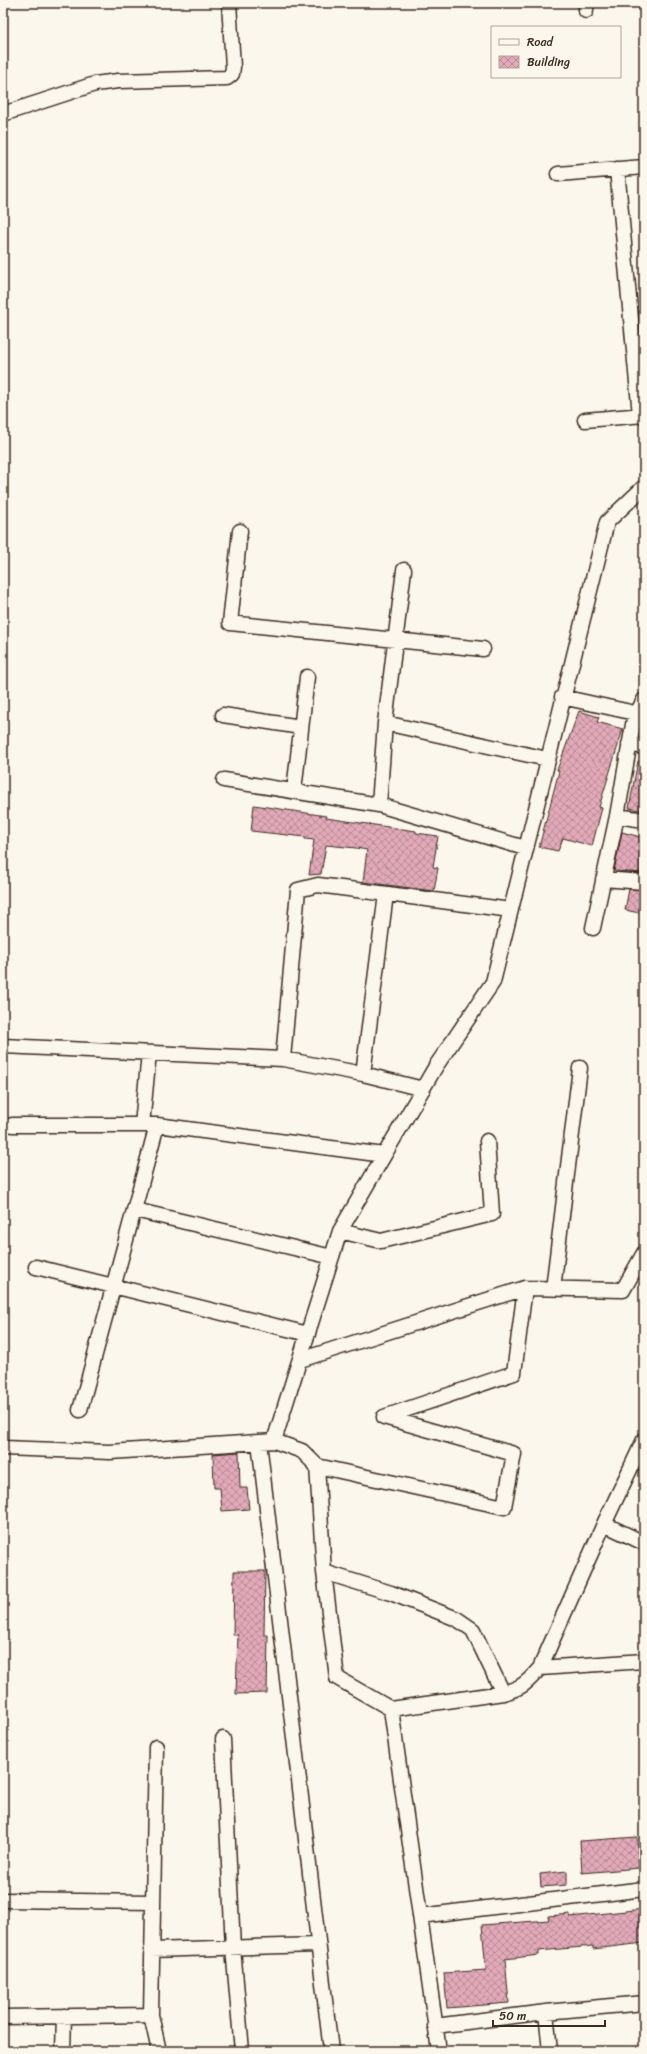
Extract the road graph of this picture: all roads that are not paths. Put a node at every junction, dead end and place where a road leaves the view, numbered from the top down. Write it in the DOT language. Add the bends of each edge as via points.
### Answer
graph roads {
  1 [pos="229,3"];
  2 [pos="3,114"];
  3 [pos="644,167"];
  4 [pos="617,169"];
  5 [pos="558,174"];
  6 [pos="642,415"];
  7 [pos="585,420"];
  8 [pos="644,487"];
  9 [pos="240,530"];
  10 [pos="404,570"];
  11 [pos="396,640"];
  12 [pos="483,649"];
  13 [pos="307,677"];
  14 [pos="562,697"];
  15 [pos="644,700"];
  16 [pos="223,715"];
  17 [pos="634,719"];
  18 [pos="385,723"];
  19 [pos="301,727"];
  20 [pos="630,744"];
  21 [pos="644,747"];
  22 [pos="547,760"];
  23 [pos="224,780"];
  24 [pos="294,791"];
  25 [pos="379,805"];
  26 [pos="617,816"];
  27 [pos="644,820"];
  28 [pos="525,848"];
  29 [pos="603,879"];
  30 [pos="644,882"];
  31 [pos="386,894"];
  32 [pos="511,910"];
  33 [pos="593,928"];
  34 [pos="3,1046"];
  35 [pos="149,1053"];
  36 [pos="283,1059"];
  37 [pos="580,1068"];
  38 [pos="363,1074"];
  39 [pos="423,1089"];
  40 [pos="12,1125"];
  41 [pos="142,1125"];
  42 [pos="158,1125"];
  43 [pos="487,1141"];
  44 [pos="384,1155"];
  45 [pos="135,1210"];
  46 [pos="340,1230"];
  47 [pos="644,1253"];
  48 [pos="332,1257"];
  49 [pos="36,1268"];
  50 [pos="114,1286"];
  51 [pos="525,1288"];
  52 [pos="553,1288"];
  53 [pos="308,1334"];
  54 [pos="300,1360"];
  55 [pos="80,1410"];
  56 [pos="644,1440"];
  57 [pos="274,1441"];
  58 [pos="259,1442"];
  59 [pos="3,1448"];
  60 [pos="317,1466"];
  61 [pos="604,1524"];
  62 [pos="644,1543"];
  63 [pos="324,1572"];
  64 [pos="644,1661"];
  65 [pos="540,1668"];
  66 [pos="503,1693"];
  67 [pos="391,1709"];
  68 [pos="223,1739"];
  69 [pos="156,1747"];
  70 [pos="644,1889"];
  71 [pos="3,1900"];
  72 [pos="152,1902"];
  73 [pos="420,1916"];
  74 [pos="317,1945"];
  75 [pos="234,1948"];
  76 [pos="151,1950"];
  77 [pos="644,2003"];
  78 [pos="546,2012"];
  79 [pos="151,2015"];
  80 [pos="64,2016"];
  81 [pos="3,2017"];
  82 [pos="435,2026"];
  83 [pos="63,2051"];
  84 [pos="159,2051"];
  85 [pos="242,2051"];
  86 [pos="331,2051"];
  87 [pos="439,2051"];
  88 [pos="550,2051"];
  1 -- 2 [label="street" via="234,67 232,74 227,78 96,84"];
  3 -- 4 [label="street"];
  4 -- 5 [label="street"];
  4 -- 6 [label="street"];
  6 -- 7 [label="street"];
  8 -- 14 [label="street" via="607,522"];
  9 -- 11 [label="street" via="230,623"];
  10 -- 11 [label="street"];
  11 -- 12 [label="street"];
  11 -- 18 [label="street"];
  13 -- 19 [label="street"];
  14 -- 17 [label="street" via="635,713"];
  14 -- 22 [label="street"];
  15 -- 17 [label="street"];
  16 -- 19 [label="street"];
  17 -- 20 [label="street"];
  18 -- 22 [label="street"];
  18 -- 25 [label="street"];
  19 -- 24 [label="street"];
  20 -- 21 [label="street"];
  20 -- 26 [label="street"];
  22 -- 28 [label="street"];
  23 -- 24 [label="street"];
  24 -- 25 [label="street"];
  25 -- 28 [label="street"];
  26 -- 27 [label="street"];
  26 -- 29 [label="street"];
  28 -- 32 [label="street"];
  29 -- 30 [label="street"];
  29 -- 33 [label="street"];
  31 -- 32 [label="street"];
  31 -- 36 [label="street" via="318,885 298,890"];
  31 -- 38 [label="street"];
  32 -- 39 [label="street" via="493,982"];
  34 -- 35 [label="street"];
  35 -- 36 [label="street"];
  35 -- 41 [label="street"];
  36 -- 38 [label="street"];
  37 -- 52 [label="street"];
  38 -- 39 [label="street"];
  39 -- 44 [label="street"];
  40 -- 41 [label="street"];
  41 -- 42 [label="street"];
  42 -- 44 [label="street"];
  42 -- 45 [label="street"];
  43 -- 46 [label="street" via="492,1214 381,1241"];
  44 -- 46 [label="street"];
  45 -- 48 [label="street"];
  45 -- 50 [label="street"];
  46 -- 48 [label="street"];
  47 -- 52 [label="street" via="623,1290"];
  48 -- 53 [label="street"];
  49 -- 50 [label="street"];
  50 -- 53 [label="street"];
  50 -- 55 [label="street"];
  51 -- 52 [label="street"];
  51 -- 54 [label="street"];
  51 -- 60 [label="street" via="514,1373 384,1417 514,1454 504,1507"];
  53 -- 54 [label="street"];
  54 -- 57 [label="street"];
  56 -- 61 [label="street"];
  57 -- 58 [label="street"];
  57 -- 60 [label="street" via="302,1451"];
  58 -- 59 [label="street" via="110,1452"];
  58 -- 74 [label="street"];
  60 -- 63 [label="street"];
  61 -- 62 [label="street"];
  61 -- 65 [label="street"];
  63 -- 66 [label="street" via="391,1593 458,1619 473,1630"];
  63 -- 67 [label="street" via="337,1678"];
  64 -- 65 [label="street"];
  65 -- 66 [label="street" via="521,1688"];
  66 -- 67 [label="street"];
  67 -- 73 [label="street"];
  68 -- 75 [label="street"];
  69 -- 72 [label="street"];
  70 -- 73 [label="street"];
  71 -- 72 [label="street"];
  72 -- 76 [label="street"];
  73 -- 82 [label="street"];
  74 -- 75 [label="street"];
  74 -- 86 [label="street"];
  75 -- 76 [label="street"];
  75 -- 85 [label="street"];
  76 -- 79 [label="street"];
  77 -- 78 [label="street"];
  78 -- 82 [label="street"];
  78 -- 88 [label="street"];
  79 -- 80 [label="street"];
  79 -- 84 [label="street"];
  80 -- 81 [label="street"];
  80 -- 83 [label="street"];
  82 -- 87 [label="street"];
}
